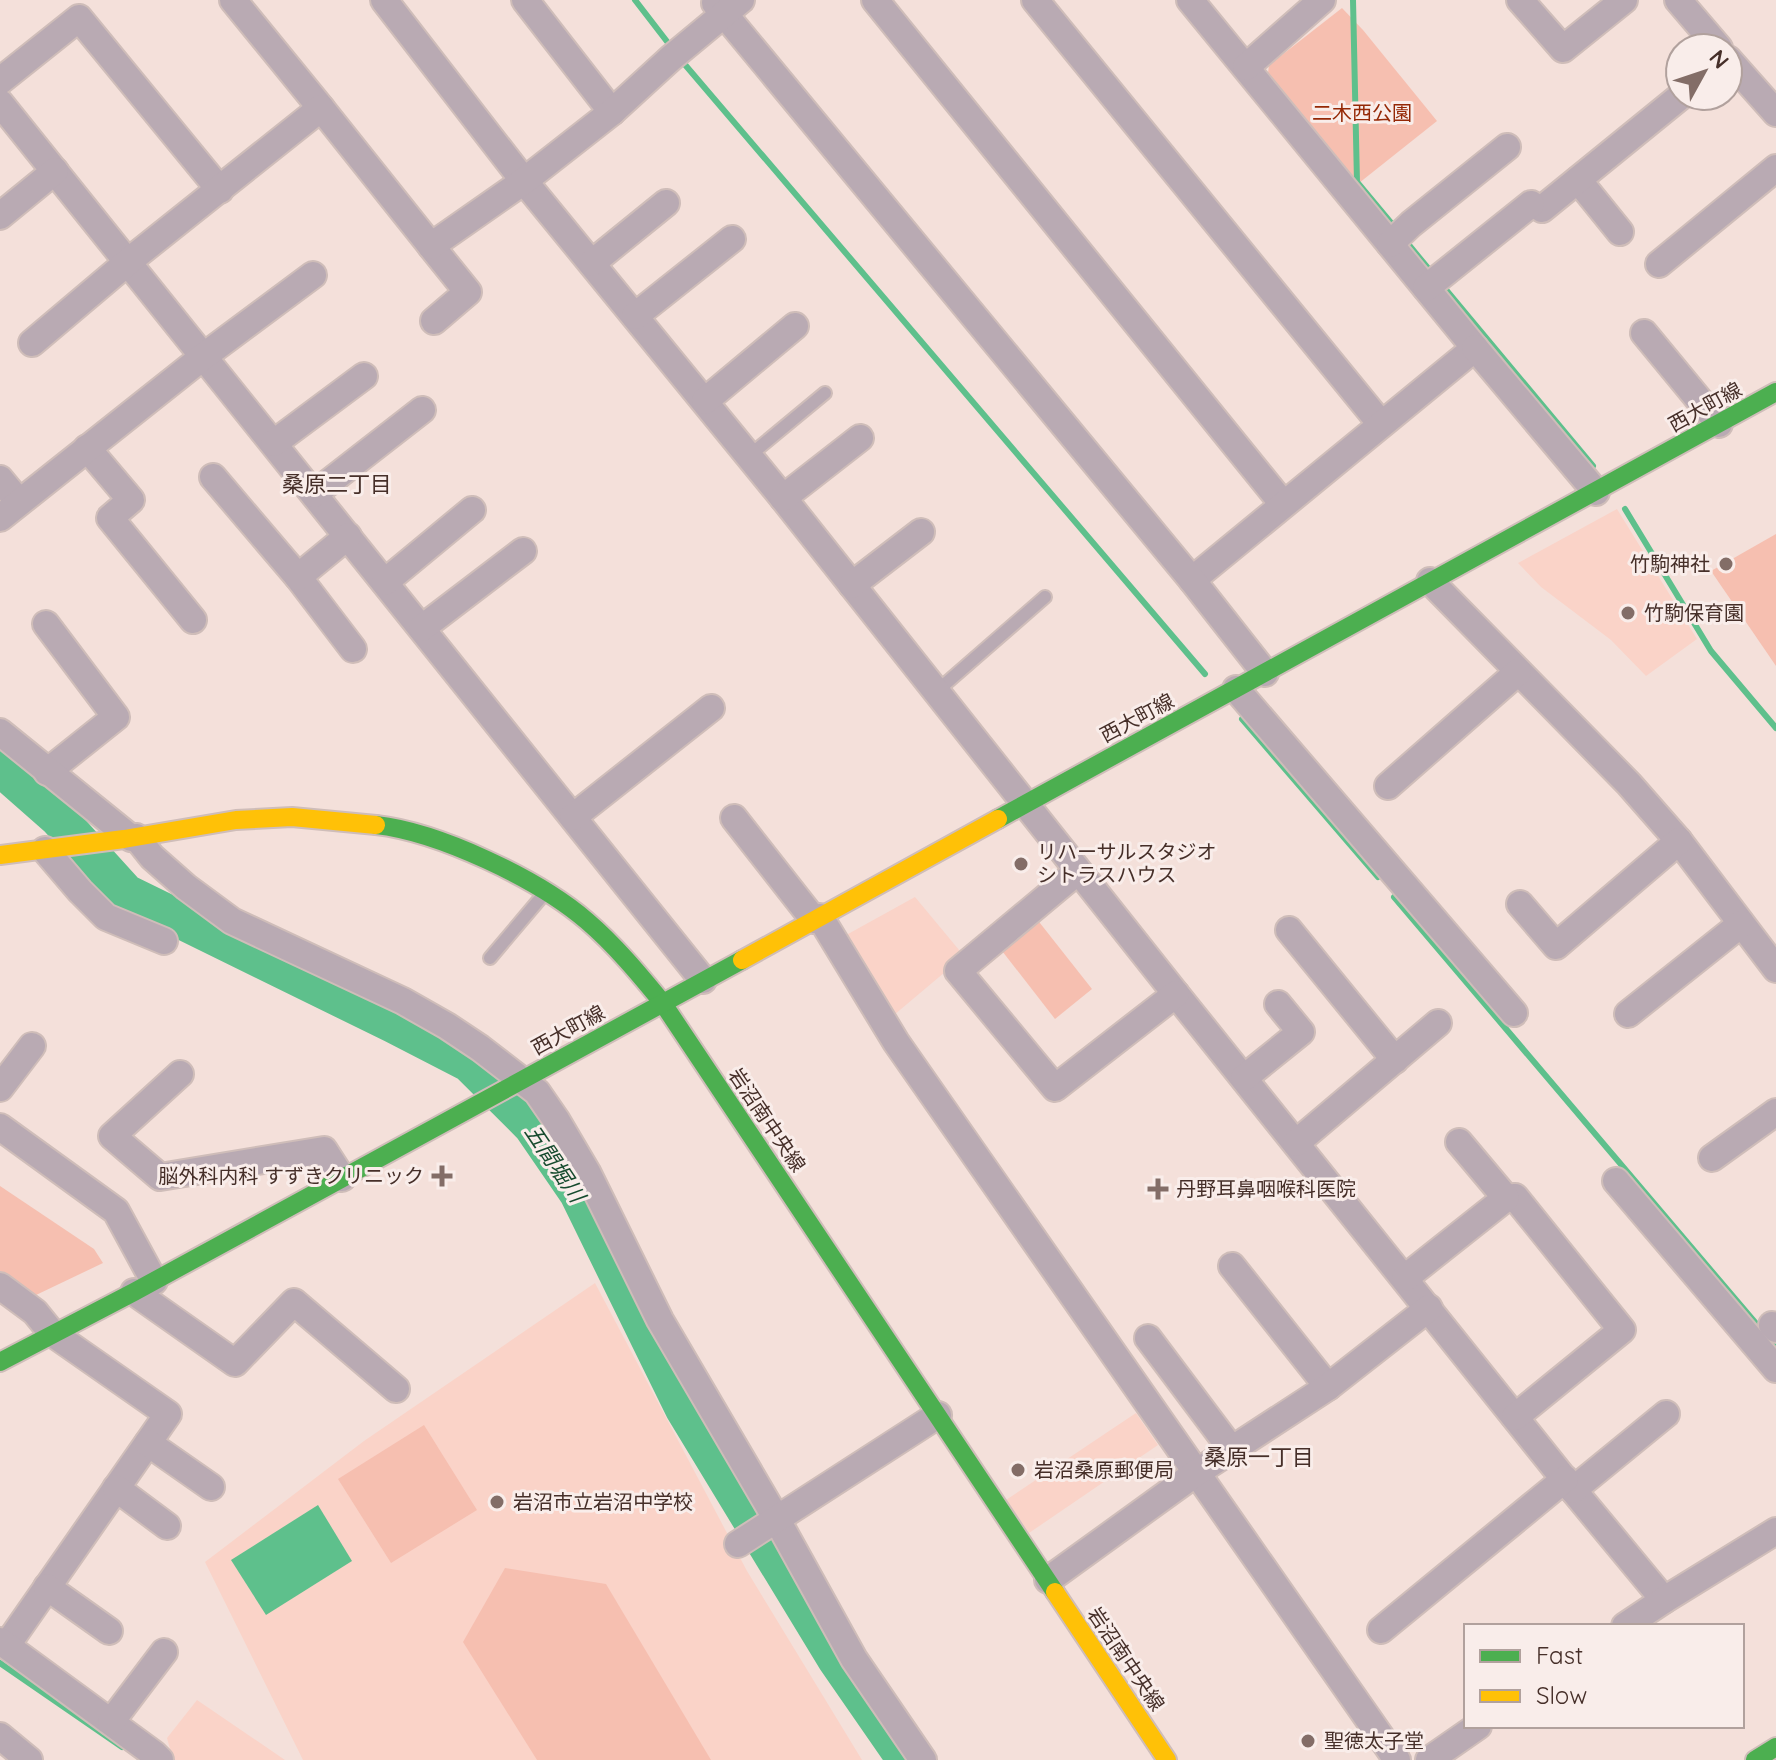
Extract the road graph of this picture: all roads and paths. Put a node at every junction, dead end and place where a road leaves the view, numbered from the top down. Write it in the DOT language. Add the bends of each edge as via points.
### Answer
graph roads {
  1 [pos="233,0"];
  2 [pos="384,0"];
  3 [pos="525,0"];
  4 [pos="875,0"];
  5 [pos="1035,0"];
  6 [pos="1190,0"];
  7 [pos="1322,0"];
  8 [pos="1520,0"];
  9 [pos="1624,0"];
  10 [pos="1678,0"];
  11 [pos="726,5"];
  12 [pos="1705,32"];
  13 [pos="1246,67"];
  14 [pos="1744,75"];
  15 [pos="0,81"];
  16 [pos="0,103"];
  17 [pos="1774,106"];
  18 [pos="321,108"];
  19 [pos="1664,110"];
  20 [pos="612,112"];
  21 [pos="1507,147"];
  22 [pos="1776,168"];
  23 [pos="55,171"];
  24 [pos="1578,180"];
  25 [pos="524,181"];
  26 [pos="220,190"];
  27 [pos="666,203"];
  28 [pos="0,216"];
  29 [pos="1620,232"];
  30 [pos="1399,235"];
  31 [pos="732,239"];
  32 [pos="431,246"];
  33 [pos="129,261"];
  34 [pos="592,263"];
  35 [pos="1659,264"];
  36 [pos="313,275"];
  37 [pos="1434,281"];
  38 [pos="635,316"];
  39 [pos="434,321"];
  40 [pos="795,326"];
  41 [pos="1644,333"];
  42 [pos="32,343"];
  43 [pos="1475,348"];
  44 [pos="204,356"];
  45 [pos="364,376"];
  46 [pos="1776,392"];
  47 [pos="825,393"];
  48 [pos="705,401"];
  49 [pos="422,410"];
  50 [pos="1381,424"];
  51 [pos="1719,424"];
  52 [pos="860,438"];
  53 [pos="274,443"];
  54 [pos="87,448"];
  55 [pos="749,456"];
  56 [pos="213,477"];
  57 [pos="0,479"];
  58 [pos="1596,492"];
  59 [pos="314,494"];
  60 [pos="783,498"];
  61 [pos="1283,504"];
  62 [pos="10,510"];
  63 [pos="472,510"];
  64 [pos="921,532"];
  65 [pos="348,536"];
  66 [pos="523,551"];
  67 [pos="298,577"];
  68 [pos="1192,580"];
  69 [pos="1430,581"];
  70 [pos="385,582"];
  71 [pos="852,585"];
  72 [pos="1045,597"];
  73 [pos="193,620"];
  74 [pos="46,624"];
  75 [pos="422,628"];
  76 [pos="353,649"];
  77 [pos="1518,672"];
  78 [pos="1265,673"];
  79 [pos="1236,689"];
  80 [pos="936,692"];
  81 [pos="711,708"];
  82 [pos="0,732"];
  83 [pos="47,772"];
  84 [pos="1388,786"];
  85 [pos="1025,803"];
  86 [pos="573,817"];
  87 [pos="734,818"];
  88 [pos="130,838"];
  89 [pos="1679,841"];
  90 [pos="52,849"];
  91 [pos="0,855"];
  92 [pos="1078,871"];
  93 [pos="546,892"];
  94 [pos="1520,904"];
  95 [pos="817,918"];
  96 [pos="1741,924"];
  97 [pos="1289,930"];
  98 [pos="164,941"];
  99 [pos="490,958"];
  100 [pos="1776,969"];
  101 [pos="703,980"];
  102 [pos="1176,994"];
  103 [pos="662,1002"];
  104 [pos="1278,1004"];
  105 [pos="1514,1013"];
  106 [pos="1628,1014"];
  107 [pos="1438,1023"];
  108 [pos="32,1046"];
  109 [pos="1395,1060"];
  110 [pos="180,1074"];
  111 [pos="1244,1078"];
  112 [pos="521,1081"];
  113 [pos="0,1088"];
  114 [pos="1776,1112"];
  115 [pos="0,1127"];
  116 [pos="1459,1142"];
  117 [pos="1296,1143"];
  118 [pos="1712,1158"];
  119 [pos="342,1178"];
  120 [pos="1616,1181"];
  121 [pos="1506,1198"];
  122 [pos="1232,1266"];
  123 [pos="1405,1278"];
  124 [pos="0,1286"];
  125 [pos="144,1287"];
  126 [pos="1429,1308"];
  127 [pos="52,1333"];
  128 [pos="1148,1338"];
  129 [pos="0,1362"];
  130 [pos="1776,1369"];
  131 [pos="1328,1387"];
  132 [pos="396,1389"];
  133 [pos="1666,1414"];
  134 [pos="938,1415"];
  135 [pos="1515,1417"];
  136 [pos="148,1443"];
  137 [pos="1232,1450"];
  138 [pos="1196,1473"];
  139 [pos="1569,1484"];
  140 [pos="211,1487"];
  141 [pos="116,1488"];
  142 [pos="774,1519"];
  143 [pos="167,1526"];
  144 [pos="1776,1531"];
  145 [pos="738,1544"];
  146 [pos="1048,1580"];
  147 [pos="47,1587"];
  148 [pos="1664,1600"];
  149 [pos="1628,1624"];
  150 [pos="1381,1630"];
  151 [pos="109,1631"];
  152 [pos="3,1643"];
  153 [pos="164,1652"];
  154 [pos="111,1722"];
  155 [pos="1475,1728"];
  156 [pos="0,1736"];
  157 [pos="1776,1747"];
  158 [pos="29,1760"];
  159 [pos="160,1760"];
  160 [pos="923,1760"];
  161 [pos="1167,1760"];
  162 [pos="1397,1760"];
  163 [pos="1429,1760"];
  164 [pos="1755,1760"];
  1 -- 18 [label="street"];
  2 -- 25 [label="street"];
  3 -- 20 [label="street"];
  4 -- 61 [label="street"];
  5 -- 50 [label="street"];
  6 -- 13 [label="street"];
  7 -- 13 [label="street"];
  8 -- 9 [label="street" via="1563,49"];
  10 -- 12 [label="street"];
  11 -- 20 [label="street"];
  11 -- 68 [label="street"];
  13 -- 30 [label="street"];
  14 -- 17 [label="street"];
  15 -- 26 [label="street" via="79,18"];
  16 -- 23 [label="street"];
  18 -- 26 [label="street"];
  18 -- 32 [label="street"];
  19 -- 24 [label="street"];
  20 -- 25 [label="street"];
  21 -- 30 [label="street"];
  22 -- 35 [label="street"];
  23 -- 28 [label="street"];
  23 -- 33 [label="street"];
  24 -- 29 [label="street"];
  24 -- 37 [label="street"];
  25 -- 32 [label="street"];
  25 -- 34 [label="street"];
  26 -- 33 [label="street"];
  27 -- 34 [label="street"];
  30 -- 37 [label="street"];
  31 -- 38 [label="street"];
  32 -- 39 [label="street" via="468,292"];
  33 -- 42 [label="street"];
  33 -- 44 [label="street"];
  34 -- 38 [label="street"];
  36 -- 44 [label="street"];
  37 -- 43 [label="street"];
  38 -- 48 [label="street"];
  40 -- 48 [label="street"];
  41 -- 51 [label="street"];
  43 -- 50 [label="street"];
  43 -- 58 [label="street"];
  44 -- 53 [label="street"];
  44 -- 54 [label="street"];
  45 -- 53 [label="street"];
  46 -- 51 [label="street, 西大町線"];
  47 -- 55 [label="lane"];
  48 -- 55 [label="street"];
  49 -- 59 [label="street"];
  50 -- 61 [label="street"];
  51 -- 58 [label="street, 西大町線"];
  52 -- 60 [label="street"];
  53 -- 59 [label="street"];
  54 -- 62 [label="street"];
  54 -- 73 [label="street" via="131,500 110,518"];
  55 -- 60 [label="street"];
  56 -- 67 [label="street"];
  57 -- 62 [label="street"];
  58 -- 69 [label="street, 西大町線"];
  59 -- 65 [label="street"];
  60 -- 71 [label="street"];
  61 -- 68 [label="street"];
  63 -- 70 [label="street"];
  64 -- 71 [label="street"];
  65 -- 67 [label="street"];
  65 -- 70 [label="street"];
  66 -- 75 [label="street"];
  67 -- 76 [label="street"];
  68 -- 78 [label="street"];
  69 -- 77 [label="street"];
  69 -- 78 [label="street, 西大町線"];
  70 -- 75 [label="street"];
  71 -- 80 [label="street"];
  72 -- 80 [label="lane"];
  74 -- 83 [label="street" via="116,717"];
  75 -- 86 [label="street"];
  77 -- 84 [label="street"];
  77 -- 89 [label="street"];
  78 -- 79 [label="street, 西大町線"];
  79 -- 85 [label="street, 西大町線"];
  79 -- 105 [label="street"];
  80 -- 85 [label="street"];
  81 -- 86 [label="street"];
  82 -- 83 [label="street"];
  83 -- 88 [label="street"];
  85 -- 92 [label="street"];
  85 -- 95 [label="street, 西大町線"];
  86 -- 101 [label="street"];
  87 -- 95 [label="street"];
  88 -- 90 [label="street, 岩沼南中央線"];
  88 -- 93 [label="street, 岩沼南中央線" via="236,820 292,817 391,827 462,850"];
  88 -- 112 [label="street" via="232,921 403,1001"];
  89 -- 94 [label="street" via="1556,946"];
  89 -- 96 [label="street"];
  90 -- 91 [label="street"];
  90 -- 98 [label="street" via="80,891 106,917"];
  92 -- 102 [label="street"];
  92 -- 102 [label="street" via="958,971 1055,1088"];
  93 -- 99 [label="lane"];
  93 -- 103 [label="street, 岩沼南中央線" via="586,920"];
  95 -- 101 [label="street, 西大町線"];
  95 -- 138 [label="street" via="896,1042"];
  96 -- 100 [label="street"];
  96 -- 106 [label="street"];
  97 -- 109 [label="street"];
  101 -- 103 [label="street, 西大町線"];
  102 -- 111 [label="street"];
  103 -- 112 [label="street, 西大町線"];
  103 -- 134 [label="street, 岩沼南中央線"];
  104 -- 111 [label="street" via="1301,1032"];
  107 -- 109 [label="street"];
  108 -- 113 [label="street"];
  109 -- 117 [label="street"];
  110 -- 119 [label="street" via="112,1136 160,1177 324,1150"];
  111 -- 117 [label="street"];
  112 -- 119 [label="street, 西大町線"];
  112 -- 142 [label="street" via="540,1096 587,1172 660,1320"];
  114 -- 118 [label="street"];
  115 -- 125 [label="street" via="116,1211"];
  116 -- 121 [label="street"];
  117 -- 123 [label="street"];
  119 -- 125 [label="street"];
  120 -- 130 [label="street"];
  121 -- 123 [label="street"];
  121 -- 135 [label="street" via="1515,1197 1622,1330"];
  122 -- 131 [label="street"];
  123 -- 126 [label="street"];
  124 -- 127 [label="street" via="35,1312"];
  125 -- 127 [label="street"];
  125 -- 132 [label="street" via="235,1363 294,1302"];
  126 -- 131 [label="street"];
  126 -- 135 [label="street"];
  127 -- 129 [label="street"];
  127 -- 136 [label="street" via="168,1414"];
  128 -- 137 [label="street"];
  131 -- 137 [label="street"];
  133 -- 139 [label="street"];
  134 -- 142 [label="street"];
  134 -- 146 [label="street, 岩沼南中央線"];
  135 -- 139 [label="street"];
  136 -- 140 [label="street"];
  136 -- 141 [label="street"];
  137 -- 138 [label="street"];
  138 -- 146 [label="street"];
  138 -- 162 [label="street"];
  139 -- 148 [label="street"];
  139 -- 150 [label="street"];
  141 -- 143 [label="street"];
  141 -- 147 [label="street"];
  142 -- 145 [label="street"];
  142 -- 160 [label="street" via="854,1659"];
  144 -- 148 [label="street"];
  146 -- 161 [label="street, 岩沼南中央線"];
  147 -- 151 [label="street"];
  147 -- 152 [label="street"];
  148 -- 149 [label="street"];
  152 -- 154 [label="street"];
  153 -- 154 [label="street"];
  154 -- 159 [label="street"];
  155 -- 163 [label="street"];
  156 -- 158 [label="street"];
  157 -- 164 [label="street"];
}
